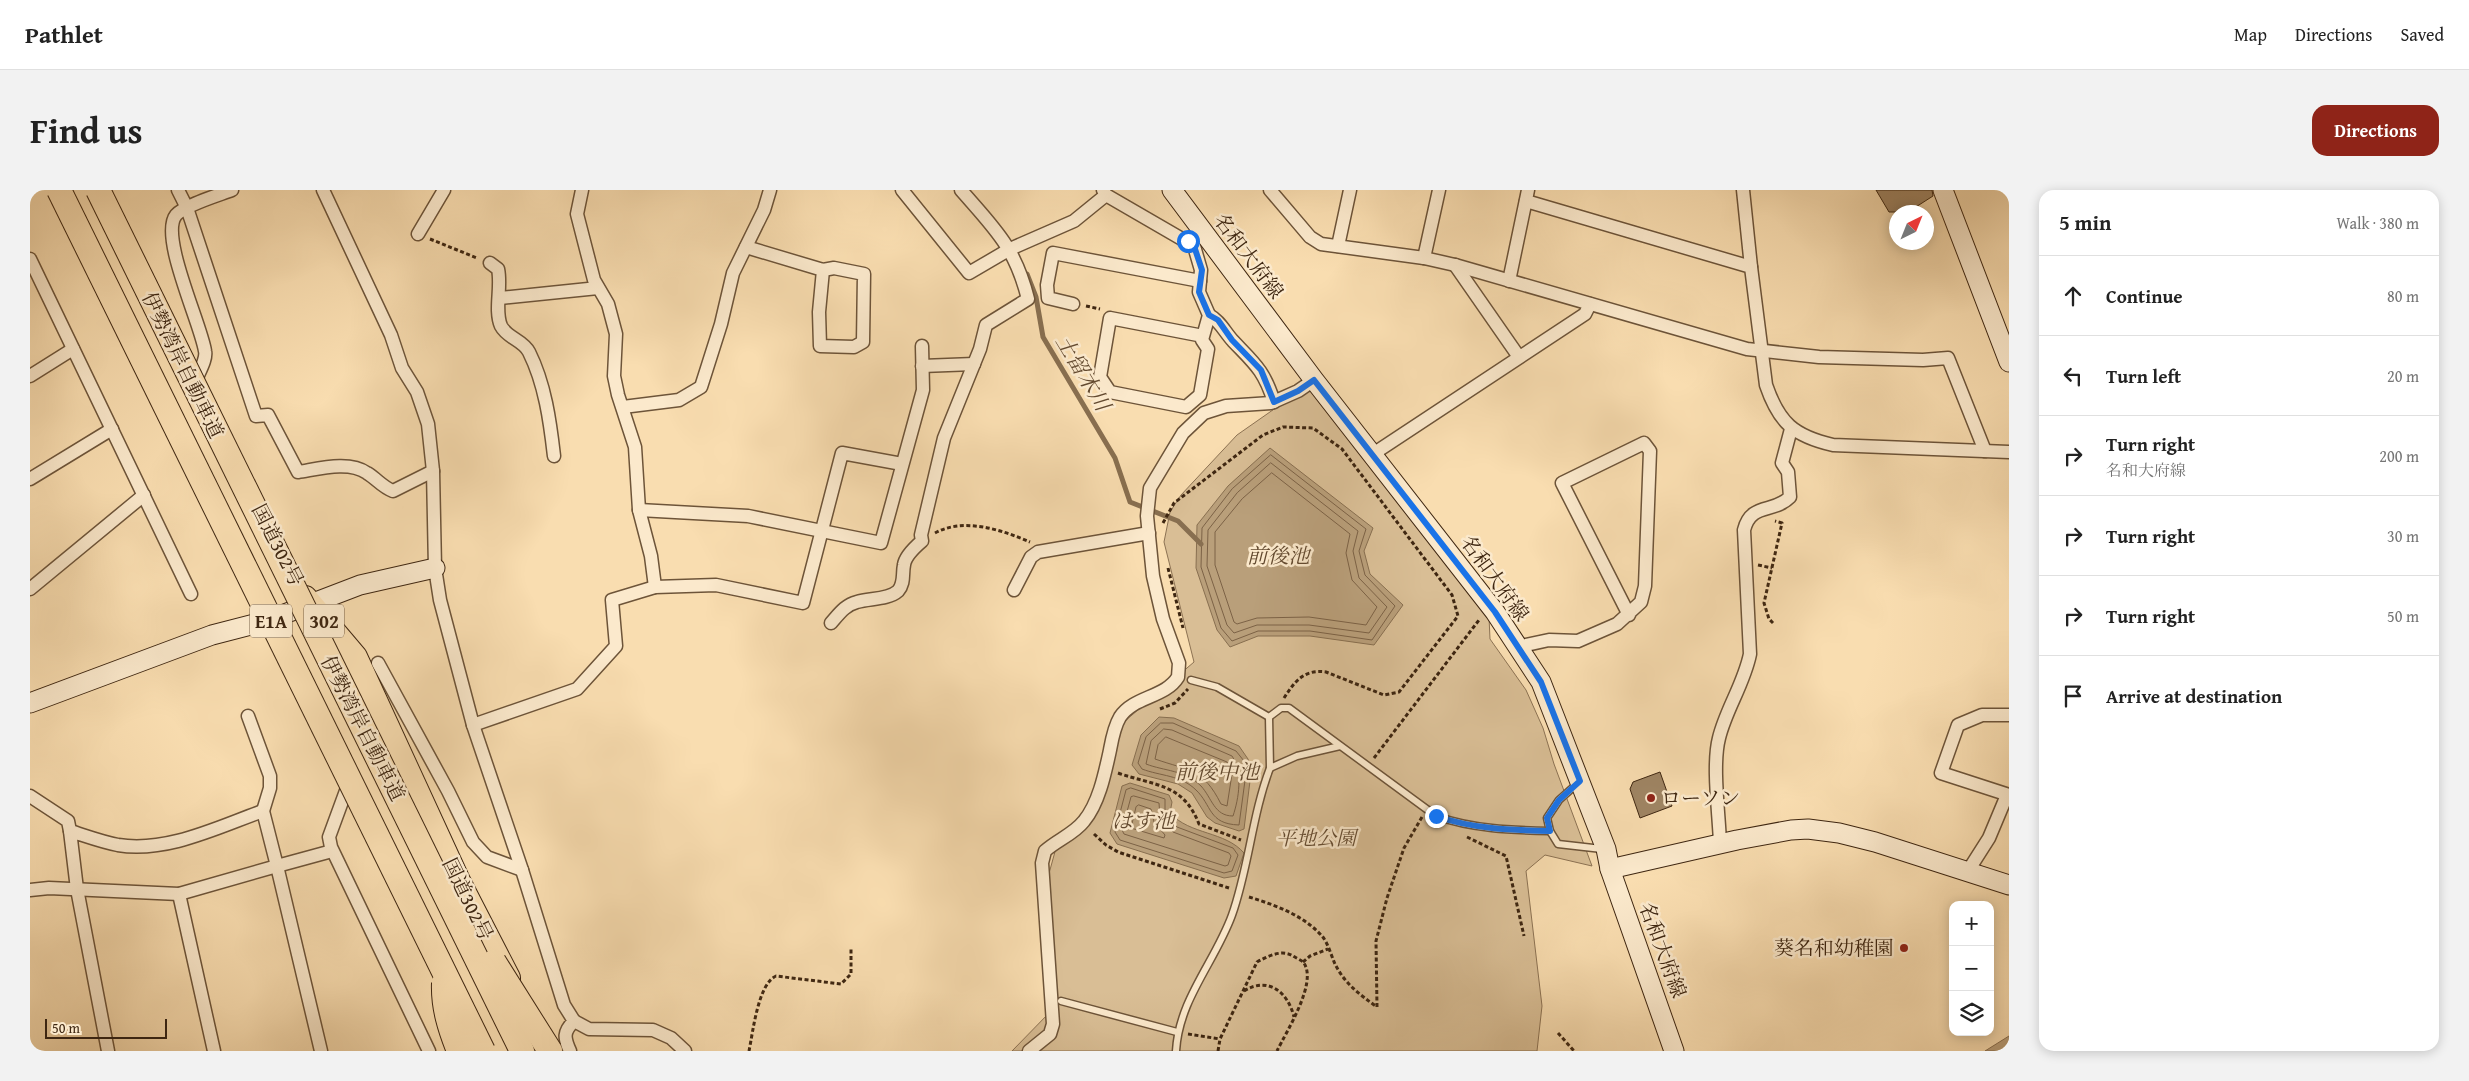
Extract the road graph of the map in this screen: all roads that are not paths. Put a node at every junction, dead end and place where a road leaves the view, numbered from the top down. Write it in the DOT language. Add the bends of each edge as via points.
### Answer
graph roads {
  1 [pos="55,190"];
  2 [pos="59,190"];
  3 [pos="98,190"];
  4 [pos="104,190"];
  5 [pos="178,190"];
  6 [pos="232,190"];
  7 [pos="323,190"];
  8 [pos="444,190"];
  9 [pos="582,190"];
  10 [pos="770,190"];
  11 [pos="902,190"];
  12 [pos="961,190"];
  13 [pos="1173,190"];
  14 [pos="1270,190"];
  15 [pos="1350,190"];
  16 [pos="1439,190"];
  17 [pos="1743,190"];
  18 [pos="1944,190"];
  19 [pos="1105,192"];
  20 [pos="1527,196"];
  21 [pos="187,208"];
  22 [pos="418,234"];
  23 [pos="1338,246"];
  24 [pos="746,247"];
  25 [pos="1010,249"];
  26 [pos="1424,258"];
  27 [pos="30,259"];
  28 [pos="490,263"];
  29 [pos="1455,265"];
  30 [pos="1751,267"];
  31 [pos="823,270"];
  32 [pos="33,273"];
  33 [pos="1200,281"];
  34 [pos="1509,281"];
  35 [pos="598,288"];
  36 [pos="500,298"];
  37 [pos="1074,304"];
  38 [pos="1590,304"];
  39 [pos="1209,315"];
  40 [pos="1203,336"];
  41 [pos="922,346"];
  42 [pos="73,349"];
  43 [pos="1762,352"];
  44 [pos="1519,357"];
  45 [pos="2009,362"];
  46 [pos="974,364"];
  47 [pos="922,366"];
  48 [pos="30,376"];
  49 [pos="196,380"];
  50 [pos="1314,380"];
  51 [pos="1274,402"];
  52 [pos="623,406"];
  53 [pos="112,429"];
  54 [pos="1791,429"];
  55 [pos="1985,451"];
  56 [pos="2009,452"];
  57 [pos="1373,454"];
  58 [pos="554,456"];
  59 [pos="902,464"];
  60 [pos="433,471"];
  61 [pos="30,480"];
  62 [pos="144,495"];
  63 [pos="639,510"];
  64 [pos="822,532"];
  65 [pos="1149,533"];
  66 [pos="434,568"];
  67 [pos="655,587"];
  68 [pos="30,589"];
  69 [pos="1014,590"];
  70 [pos="191,594"];
  71 [pos="308,604"];
  72 [pos="1629,615"];
  73 [pos="266,621"];
  74 [pos="831,623"];
  75 [pos="1517,647"];
  76 [pos="378,664"];
  77 [pos="1191,680"];
  78 [pos="30,703"];
  79 [pos="2009,715"];
  80 [pos="248,716"];
  81 [pos="1269,717"];
  82 [pos="473,725"];
  83 [pos="1340,746"];
  84 [pos="1270,768"];
  85 [pos="1580,781"];
  86 [pos="347,788"];
  87 [pos="2008,795"];
  88 [pos="30,796"];
  89 [pos="263,811"];
  90 [pos="70,831"];
  91 [pos="1550,831"];
  92 [pos="1720,843"];
  93 [pos="1606,849"];
  94 [pos="332,851"];
  95 [pos="277,866"];
  96 [pos="1610,869"];
  97 [pos="522,870"];
  98 [pos="1968,871"];
  99 [pos="439,879"];
  100 [pos="2009,885"];
  101 [pos="77,889"];
  102 [pos="30,890"];
  103 [pos="179,894"];
  104 [pos="445,970"];
  105 [pos="1061,1001"];
  106 [pos="574,1020"];
  107 [pos="1177,1032"];
  108 [pos="108,1051"];
  109 [pos="214,1051"];
  110 [pos="321,1051"];
  111 [pos="429,1051"];
  112 [pos="459,1051"];
  113 [pos="475,1051"];
  114 [pos="483,1051"];
  115 [pos="522,1051"];
  116 [pos="545,1051"];
  117 [pos="550,1051"];
  118 [pos="570,1051"];
  119 [pos="685,1051"];
  120 [pos="1029,1051"];
  121 [pos="1176,1051"];
  122 [pos="1674,1051"];
  1 -- 73 [label="highway, 302"];
  2 -- 104 [label="highway, 伊勢湾岸自動車道 / E1A, bridge"];
  3 -- 99 [label="highway, 伊勢湾岸自動車道 / E1A, bridge"];
  4 -- 49 [label="highway, 国道302号 / 302"];
  5 -- 21 [label="street"];
  6 -- 21 [label="street"];
  7 -- 60 [label="street" via="391,335 402,368 416,392 428,424"];
  8 -- 22 [label="street"];
  9 -- 35 [label="street" via="577,214"];
  10 -- 24 [label="street"];
  11 -- 25 [label="street" via="969,273"];
  12 -- 25 [label="street"];
  13 -- 50 [label="street, 名和大府線"];
  14 -- 23 [label="street" via="1315,242"];
  15 -- 23 [label="street"];
  16 -- 26 [label="street"];
  17 -- 30 [label="street"];
  18 -- 45 [label="street"];
  19 -- 25 [label="street" via="1074,221"];
  19 -- 33 [label="street" via="1194,246 1202,270"];
  20 -- 30 [label="street"];
  20 -- 34 [label="street"];
  21 -- 49 [label="street" via="176,215 171,228 187,298 206,353"];
  21 -- 60 [label="street" via="256,416 268,415 298,472 337,467 358,469 383,487 393,490"];
  23 -- 26 [label="street"];
  24 -- 31 [label="street"];
  24 -- 52 [label="street" via="734,273 701,387 679,400"];
  25 -- 46 [label="street" via="1028,299 986,324"];
  26 -- 29 [label="street"];
  27 -- 32 [label="street"];
  28 -- 36 [label="street" via="498,269"];
  29 -- 34 [label="street"];
  29 -- 44 [label="street"];
  30 -- 43 [label="street"];
  31 -- 31 [label="street" via="834,268 864,274 863,342 854,347 820,346"];
  32 -- 42 [label="street"];
  33 -- 37 [label="street" via="1053,253 1048,298"];
  33 -- 39 [label="street" via="1199,292"];
  34 -- 38 [label="street"];
  35 -- 36 [label="street"];
  35 -- 52 [label="street" via="608,304 616,334 614,376"];
  36 -- 58 [label="street" via="501,326 529,352 544,395"];
  38 -- 43 [label="street"];
  38 -- 44 [label="street" via="1585,314"];
  39 -- 40 [label="street"];
  39 -- 51 [label="street" via="1218,320 1261,370"];
  40 -- 40 [label="street" via="1208,349 1200,395 1186,407 1110,392 1100,377 1110,318"];
  41 -- 47 [label="street"];
  42 -- 48 [label="street"];
  42 -- 53 [label="street"];
  43 -- 54 [label="street" via="1772,403"];
  43 -- 55 [label="street" via="1923,360 1948,358"];
  44 -- 57 [label="street"];
  46 -- 47 [label="street"];
  46 -- 74 [label="street" via="944,438 922,541 904,564 904,580 889,596 856,602 844,608"];
  47 -- 59 [label="street" via="923,390"];
  49 -- 71 [label="highway, 国道302号 / 302"];
  50 -- 51 [label="street"];
  50 -- 57 [label="street, 名和大府線"];
  51 -- 65 [label="street" via="1226,406 1198,418 1183,433 1150,488"];
  52 -- 63 [label="street" via="635,447"];
  53 -- 61 [label="street"];
  53 -- 62 [label="street"];
  54 -- 55 [label="street" via="1809,440 1833,445"];
  54 -- 92 [label="street" via="1782,463 1788,472 1790,496 1784,502 1753,512 1744,530 1750,654 1719,738"];
  55 -- 56 [label="street"];
  57 -- 75 [label="street, 名和大府線" via="1495,612"];
  59 -- 64 [label="street" via="881,543"];
  59 -- 64 [label="street" via="842,453"];
  60 -- 66 [label="street"];
  62 -- 68 [label="street"];
  62 -- 70 [label="street"];
  63 -- 64 [label="street" via="748,516"];
  63 -- 67 [label="street"];
  64 -- 67 [label="street" via="803,603 716,585"];
  65 -- 69 [label="street" via="1038,552 1031,557"];
  65 -- 120 [label="street" via="1153,576 1163,619 1179,663 1178,677 1167,689 1135,703 1120,718 1091,811 1077,829 1045,851 1042,862 1053,1024 1050,1034"];
  66 -- 71 [label="street" via="360,585"];
  66 -- 82 [label="street"];
  67 -- 82 [label="street" via="612,600 616,646 577,689"];
  71 -- 73 [label="street"];
  71 -- 116 [label="highway, 国道302号 / 302" via="355,657 458,881"];
  72 -- 72 [label="street" via="1641,602 1645,586 1650,452 1644,443 1562,483"];
  72 -- 75 [label="street" via="1617,624 1578,640 1548,640"];
  73 -- 78 [label="street" via="212,635"];
  73 -- 86 [label="highway, 302"];
  75 -- 85 [label="street, 名和大府線" via="1541,682"];
  76 -- 97 [label="street" via="473,842 487,857"];
  77 -- 81 [label="lane" via="1217,687"];
  79 -- 87 [label="street" via="1982,715 1958,725 1941,773"];
  80 -- 89 [label="street" via="270,776"];
  81 -- 83 [label="lane" via="1281,708 1289,708"];
  81 -- 84 [label="lane"];
  82 -- 97 [label="street"];
  83 -- 84 [label="lane" via="1297,756"];
  83 -- 91 [label="lane" via="1423,808 1444,819 1493,829"];
  84 -- 107 [label="lane" via="1231,917 1193,991"];
  85 -- 91 [label="lane" via="1559,800 1547,818"];
  85 -- 93 [label="street, 名和大府線"];
  86 -- 94 [label="street" via="329,836"];
  86 -- 113 [label="highway, 302"];
  87 -- 98 [label="street" via="1989,838"];
  88 -- 90 [label="street" via="68,821"];
  89 -- 90 [label="street" via="182,840 144,846 118,845"];
  89 -- 95 [label="street"];
  90 -- 101 [label="street"];
  91 -- 93 [label="lane" via="1558,844"];
  92 -- 96 [label="street"];
  92 -- 98 [label="street" via="1808,829 1875,842"];
  93 -- 96 [label="street, 名和大府線"];
  94 -- 95 [label="street"];
  94 -- 111 [label="street"];
  95 -- 103 [label="street"];
  95 -- 110 [label="street"];
  96 -- 122 [label="street, 名和大府線"];
  97 -- 106 [label="street" via="564,1005"];
  98 -- 100 [label="street"];
  99 -- 115 [label="highway, 伊勢湾岸自動車道 / E1A, bridge"];
  99 -- 117 [label="highway, bridge"];
  101 -- 102 [label="street"];
  101 -- 103 [label="street"];
  101 -- 108 [label="street"];
  103 -- 109 [label="street"];
  104 -- 112 [label="highway, bridge" via="444,997"];
  104 -- 114 [label="highway, 伊勢湾岸自動車道 / E1A, bridge"];
  105 -- 107 [label="lane"];
  106 -- 118 [label="street" via="564,1039"];
  106 -- 119 [label="street" via="589,1029 653,1030 671,1038"];
  107 -- 121 [label="lane"];
}
